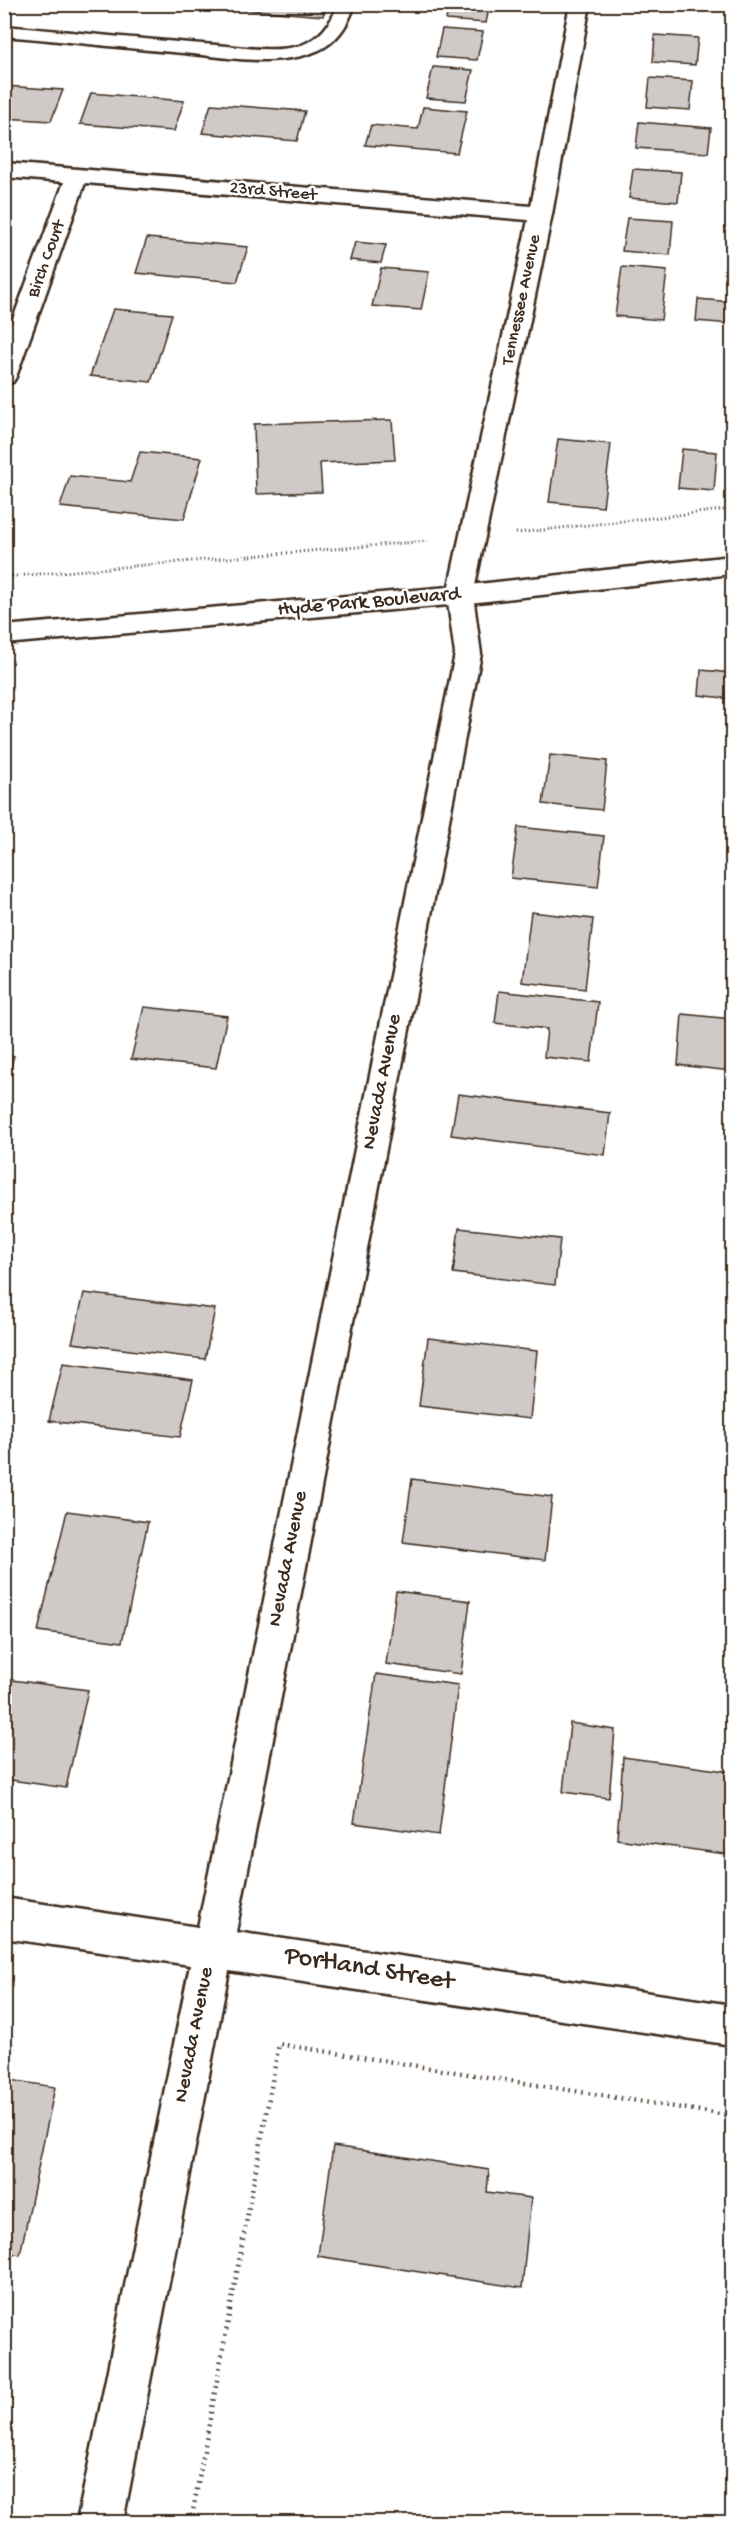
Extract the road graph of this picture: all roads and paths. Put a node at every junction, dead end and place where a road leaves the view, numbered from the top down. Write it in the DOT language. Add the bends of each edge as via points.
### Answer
graph roads {
  1 [pos="347,4"];
  2 [pos="580,4"];
  3 [pos="4,31"];
  4 [pos="4,170"];
  5 [pos="76,176"];
  6 [pos="541,214"];
  7 [pos="4,376"];
  8 [pos="732,509"];
  9 [pos="471,537"];
  10 [pos="732,565"];
  11 [pos="4,577"];
  12 [pos="460,595"];
  13 [pos="4,635"];
  14 [pos="4,1918"];
  15 [pos="212,1947"];
  16 [pos="732,2025"];
  17 [pos="732,2116"];
  18 [pos="100,2523"];
  19 [pos="191,2523"];
  1 -- 3 [label="lane" via="330,36 290,53 174,48"];
  2 -- 6 [label="street, Tennessee Avenue"];
  4 -- 5 [label="street, 23rd Street"];
  5 -- 6 [label="street, 23rd Street"];
  5 -- 7 [label="street, Birch Court"];
  6 -- 9 [label="street, Tennessee Avenue"];
  8 -- 9 [label="path"];
  9 -- 11 [label="path"];
  9 -- 12 [label="street, Tennessee Avenue"];
  10 -- 12 [label="street, Hyde Park Boulevard"];
  12 -- 13 [label="street, Hyde Park Boulevard"];
  12 -- 15 [label="street, Nevada Avenue" via="468,654"];
  14 -- 15 [label="street, Portland Street"];
  15 -- 16 [label="street, Portland Street"];
  15 -- 18 [label="street, Nevada Avenue"];
  17 -- 19 [label="path" via="279,2044"];
}
